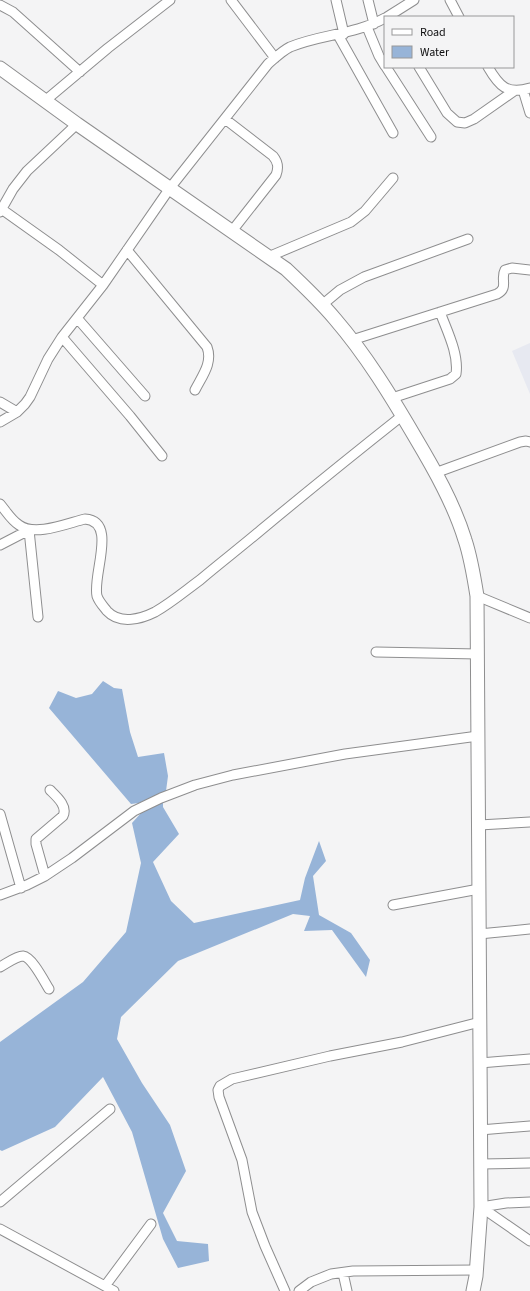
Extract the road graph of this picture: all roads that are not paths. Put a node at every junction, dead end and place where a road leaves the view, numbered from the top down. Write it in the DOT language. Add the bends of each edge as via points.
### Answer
graph roads {
  1 [pos="170,0"];
  2 [pos="231,0"];
  3 [pos="336,0"];
  4 [pos="368,0"];
  5 [pos="414,0"];
  6 [pos="450,0"];
  7 [pos="0,5"];
  8 [pos="389,16"];
  9 [pos="458,16"];
  10 [pos="384,19"];
  11 [pos="371,26"];
  12 [pos="341,34"];
  13 [pos="275,58"];
  14 [pos="384,63"];
  15 [pos="0,68"];
  16 [pos="387,68"];
  17 [pos="420,68"];
  18 [pos="489,68"];
  19 [pos="80,72"];
  20 [pos="527,89"];
  21 [pos="514,91"];
  22 [pos="46,100"];
  23 [pos="530,113"];
  24 [pos="225,119"];
  25 [pos="77,124"];
  26 [pos="393,133"];
  27 [pos="431,137"];
  28 [pos="393,178"];
  29 [pos="170,188"];
  30 [pos="1,210"];
  31 [pos="232,231"];
  32 [pos="468,239"];
  33 [pos="126,250"];
  34 [pos="268,257"];
  35 [pos="530,270"];
  36 [pos="103,285"];
  37 [pos="322,305"];
  38 [pos="440,312"];
  39 [pos="77,318"];
  40 [pos="62,338"];
  41 [pos="352,340"];
  42 [pos="195,390"];
  43 [pos="145,396"];
  44 [pos="392,398"];
  45 [pos="0,402"];
  46 [pos="17,412"];
  47 [pos="403,415"];
  48 [pos="0,422"];
  49 [pos="530,442"];
  50 [pos="162,456"];
  51 [pos="435,473"];
  52 [pos="0,504"];
  53 [pos="29,530"];
  54 [pos="0,545"];
  55 [pos="477,596"];
  56 [pos="38,617"];
  57 [pos="530,618"];
  58 [pos="376,652"];
  59 [pos="478,654"];
  60 [pos="478,736"];
  61 [pos="50,790"];
  62 [pos="0,814"];
  63 [pos="530,822"];
  64 [pos="479,825"];
  65 [pos="45,876"];
  66 [pos="21,888"];
  67 [pos="479,889"];
  68 [pos="0,895"];
  69 [pos="393,905"];
  70 [pos="530,929"];
  71 [pos="479,934"];
  72 [pos="0,967"];
  73 [pos="49,989"];
  74 [pos="480,1022"];
  75 [pos="530,1059"];
  76 [pos="480,1063"];
  77 [pos="110,1109"];
  78 [pos="530,1126"];
  79 [pos="480,1130"];
  80 [pos="530,1163"];
  81 [pos="481,1164"];
  82 [pos="0,1202"];
  83 [pos="530,1202"];
  84 [pos="481,1207"];
  85 [pos="151,1224"];
  86 [pos="0,1229"];
  87 [pos="530,1241"];
  88 [pos="476,1270"];
  89 [pos="343,1273"];
  90 [pos="105,1286"];
  91 [pos="114,1291"];
  92 [pos="284,1291"];
  93 [pos="299,1291"];
  94 [pos="347,1291"];
  95 [pos="473,1291"];
  1 -- 19 [label="street"];
  2 -- 13 [label="street"];
  3 -- 12 [label="street"];
  4 -- 11 [label="street"];
  5 -- 8 [label="street"];
  6 -- 9 [label="street"];
  7 -- 19 [label="street" via="13,12"];
  10 -- 11 [label="street"];
  11 -- 12 [label="street"];
  11 -- 14 [label="street" via="379,56"];
  12 -- 13 [label="street" via="291,47"];
  12 -- 26 [label="street"];
  13 -- 24 [label="street"];
  15 -- 22 [label="street"];
  16 -- 27 [label="street"];
  17 -- 21 [label="street" via="447,113 457,122 466,123 474,119"];
  18 -- 21 [label="street" via="498,83"];
  19 -- 22 [label="street"];
  20 -- 21 [label="street"];
  20 -- 23 [label="street"];
  22 -- 25 [label="street"];
  24 -- 29 [label="street"];
  24 -- 31 [label="street" via="273,156 278,170"];
  25 -- 29 [label="street"];
  25 -- 30 [label="street" via="27,171 12,189"];
  28 -- 34 [label="street" via="365,211 351,222"];
  29 -- 31 [label="street"];
  29 -- 33 [label="street"];
  30 -- 36 [label="street" via="59,250"];
  31 -- 34 [label="street"];
  32 -- 37 [label="street" via="364,277 340,290"];
  33 -- 36 [label="street"];
  33 -- 42 [label="street" via="207,347 210,354 209,363"];
  34 -- 37 [label="street" via="291,274"];
  35 -- 38 [label="street" via="508,268 504,272 505,284 502,292"];
  36 -- 39 [label="street"];
  37 -- 41 [label="street"];
  38 -- 41 [label="street"];
  38 -- 44 [label="street" via="455,356 456,374 450,379"];
  39 -- 40 [label="street"];
  39 -- 43 [label="street"];
  40 -- 46 [label="street" via="30,397"];
  40 -- 50 [label="street"];
  41 -- 44 [label="street"];
  44 -- 47 [label="street"];
  45 -- 46 [label="street"];
  46 -- 48 [label="street"];
  47 -- 51 [label="street"];
  47 -- 53 [label="street" via="183,593 154,612 141,617 130,620 118,618 109,613 98,597 96,585 103,537 101,528 95,522 85,519 41,530"];
  49 -- 51 [label="street" via="520,442"];
  51 -- 55 [label="street" via="465,539"];
  52 -- 53 [label="street" via="19,526"];
  53 -- 54 [label="street"];
  53 -- 56 [label="street"];
  55 -- 57 [label="street"];
  55 -- 59 [label="street"];
  58 -- 59 [label="street"];
  59 -- 60 [label="street"];
  60 -- 64 [label="street"];
  60 -- 65 [label="street" via="345,754 233,775 196,785 134,811"];
  61 -- 65 [label="street" via="64,807 64,812 63,816 36,839"];
  62 -- 66 [label="street"];
  63 -- 64 [label="street"];
  64 -- 67 [label="street"];
  65 -- 66 [label="street"];
  66 -- 68 [label="street"];
  67 -- 69 [label="street"];
  67 -- 71 [label="street"];
  70 -- 71 [label="street"];
  71 -- 74 [label="street"];
  72 -- 73 [label="street" via="24,956 32,961"];
  74 -- 76 [label="street"];
  74 -- 92 [label="street" via="402,1042 232,1079 220,1086 220,1097 242,1160 252,1212"];
  75 -- 76 [label="street"];
  76 -- 79 [label="street"];
  77 -- 82 [label="street"];
  78 -- 79 [label="street"];
  79 -- 81 [label="street"];
  80 -- 81 [label="street"];
  81 -- 84 [label="street"];
  83 -- 84 [label="street"];
  84 -- 87 [label="street"];
  84 -- 88 [label="street"];
  85 -- 90 [label="street"];
  86 -- 90 [label="street"];
  88 -- 89 [label="street" via="386,1270"];
  88 -- 95 [label="street"];
  89 -- 93 [label="street" via="331,1274 311,1282"];
  89 -- 94 [label="street"];
  90 -- 91 [label="street"];
}
